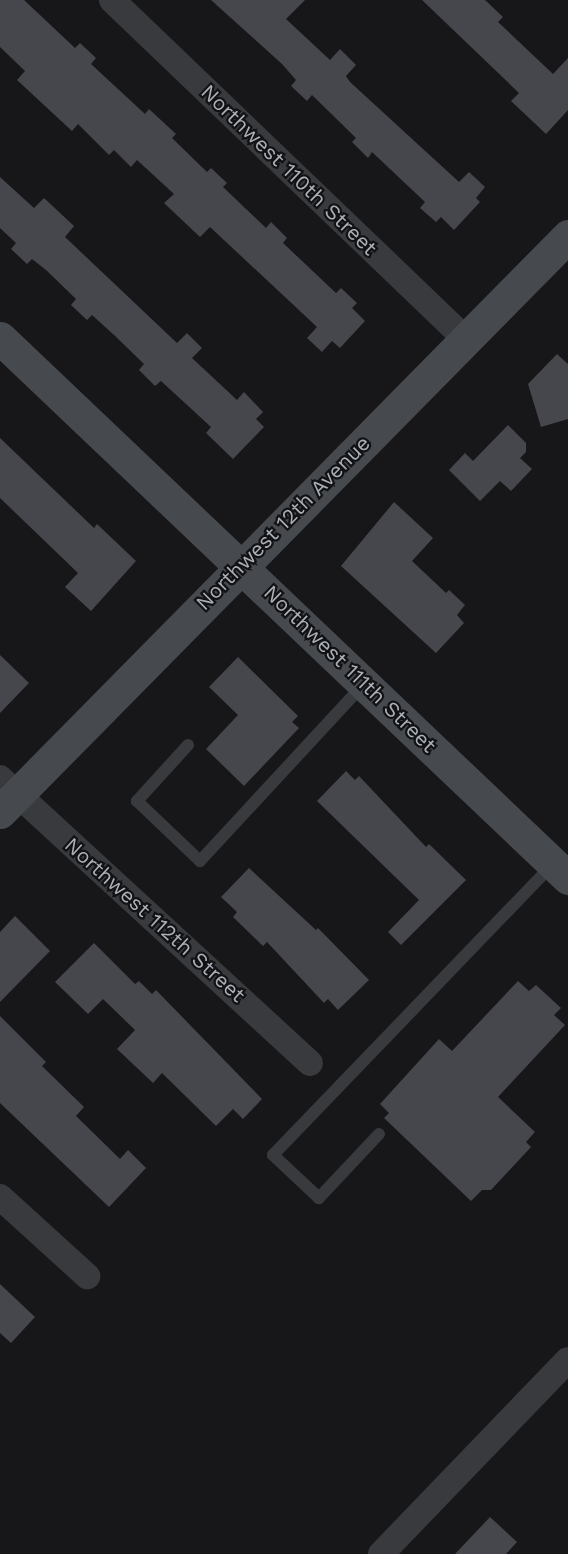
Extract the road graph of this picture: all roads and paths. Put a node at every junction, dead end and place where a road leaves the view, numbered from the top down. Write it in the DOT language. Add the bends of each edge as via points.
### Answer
graph roads {
  1 [pos="112,0"];
  2 [pos="568,236"];
  3 [pos="0,338"];
  4 [pos="467,340"];
  5 [pos="241,564"];
  6 [pos="365,683"];
  7 [pos="188,745"];
  8 [pos="6,795"];
  9 [pos="561,871"];
  10 [pos="310,1063"];
  11 [pos="379,1134"];
  12 [pos="0,1197"];
  13 [pos="87,1276"];
  14 [pos="568,1360"];
  15 [pos="381,1554"];
  1 -- 4 [label="street, Northwest 110th Street"];
  2 -- 4 [label="street, Northwest 12th Avenue"];
  3 -- 5 [label="street, Northwest 111th Street"];
  4 -- 5 [label="street, Northwest 12th Avenue"];
  5 -- 6 [label="street, Northwest 111th Street"];
  5 -- 8 [label="street, Northwest 12th Avenue"];
  6 -- 7 [label="lane" via="200,861 137,801"];
  6 -- 9 [label="street, Northwest 111th Street"];
  8 -- 10 [label="street, Northwest 112th Street"];
  9 -- 11 [label="lane" via="273,1155 319,1198"];
  12 -- 13 [label="street"];
  14 -- 15 [label="street"];
}
